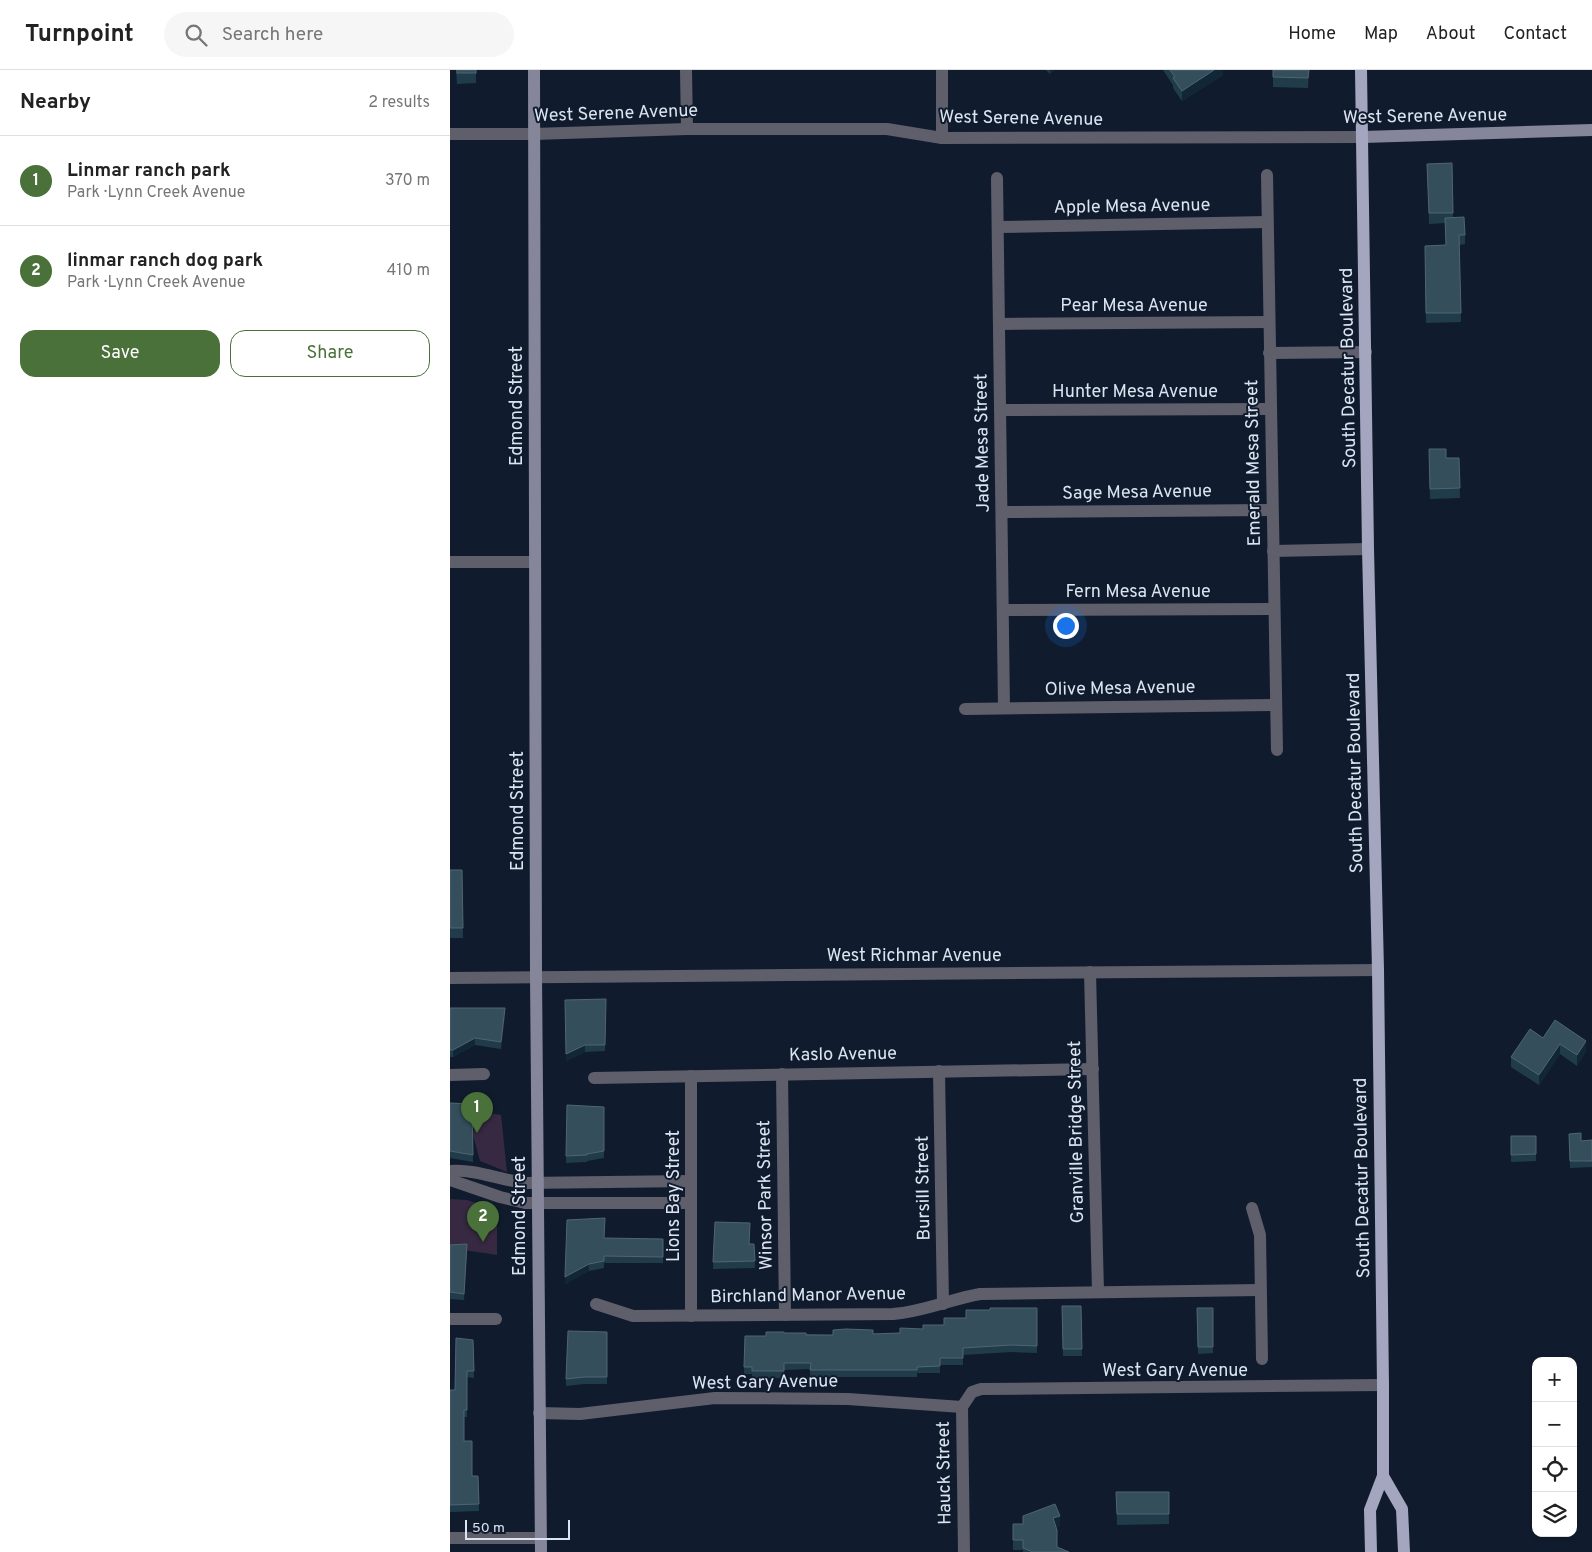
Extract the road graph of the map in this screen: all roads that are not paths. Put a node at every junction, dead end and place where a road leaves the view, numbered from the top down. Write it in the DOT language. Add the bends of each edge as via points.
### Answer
graph roads {
  1 [pos="534,70"];
  2 [pos="686,70"];
  3 [pos="942,70"];
  4 [pos="1361,70"];
  5 [pos="687,129"];
  6 [pos="1592,130"];
  7 [pos="450,134"];
  8 [pos="534,134"];
  9 [pos="1363,137"];
  10 [pos="942,138"];
  11 [pos="1267,176"];
  12 [pos="997,178"];
  13 [pos="1267,222"];
  14 [pos="998,227"];
  15 [pos="1269,322"];
  16 [pos="999,324"];
  17 [pos="1366,352"];
  18 [pos="1269,353"];
  19 [pos="1270,409"];
  20 [pos="1000,410"];
  21 [pos="1272,510"];
  22 [pos="1002,512"];
  23 [pos="1368,549"];
  24 [pos="1273,551"];
  25 [pos="450,562"];
  26 [pos="535,562"];
  27 [pos="1274,609"];
  28 [pos="1003,610"];
  29 [pos="1275,705"];
  30 [pos="1004,708"];
  31 [pos="964,709"];
  32 [pos="1277,750"];
  33 [pos="1378,970"];
  34 [pos="1090,972"];
  35 [pos="536,976"];
  36 [pos="450,978"];
  37 [pos="1093,1069"];
  38 [pos="939,1071"];
  39 [pos="484,1074"];
  40 [pos="782,1074"];
  41 [pos="450,1075"];
  42 [pos="691,1076"];
  43 [pos="594,1078"];
  44 [pos="450,1171"];
  45 [pos="450,1180"];
  46 [pos="691,1181"];
  47 [pos="537,1182"];
  48 [pos="691,1202"];
  49 [pos="537,1203"];
  50 [pos="1252,1208"];
  51 [pos="1260,1290"];
  52 [pos="1098,1292"];
  53 [pos="596,1304"];
  54 [pos="943,1304"];
  55 [pos="785,1315"];
  56 [pos="691,1316"];
  57 [pos="450,1319"];
  58 [pos="496,1319"];
  59 [pos="1262,1359"];
  60 [pos="1383,1386"];
  61 [pos="968,1395"];
  62 [pos="962,1407"];
  63 [pos="539,1413"];
  64 [pos="1383,1476"];
  65 [pos="450,1538"];
  66 [pos="540,1538"];
  67 [pos="541,1552"];
  68 [pos="964,1552"];
  69 [pos="1371,1552"];
  70 [pos="1404,1552"];
  1 -- 8 [label="street, Edmond Street"];
  2 -- 5 [label="street"];
  3 -- 10 [label="street"];
  4 -- 9 [label="main road, South Decatur Boulevard"];
  5 -- 8 [label="street, West Serene Avenue"];
  5 -- 10 [label="street, West Serene Avenue" via="887,129"];
  6 -- 9 [label="street, West Serene Avenue"];
  7 -- 8 [label="street, West Serene Avenue"];
  8 -- 26 [label="street, Edmond Street"];
  9 -- 10 [label="street, West Serene Avenue"];
  9 -- 17 [label="main road, South Decatur Boulevard"];
  11 -- 13 [label="street, Emerald Mesa Street"];
  12 -- 14 [label="street, Jade Mesa Street"];
  13 -- 14 [label="street, Apple Mesa Avenue"];
  13 -- 15 [label="street, Emerald Mesa Street"];
  14 -- 16 [label="street, Jade Mesa Street"];
  15 -- 16 [label="street, Pear Mesa Avenue"];
  15 -- 18 [label="street, Emerald Mesa Street"];
  16 -- 20 [label="street, Jade Mesa Street"];
  17 -- 18 [label="street"];
  17 -- 23 [label="main road, South Decatur Boulevard"];
  18 -- 19 [label="street, Emerald Mesa Street"];
  19 -- 20 [label="street, Hunter Mesa Avenue"];
  19 -- 21 [label="street, Emerald Mesa Street"];
  20 -- 22 [label="street, Jade Mesa Street"];
  21 -- 22 [label="street, Sage Mesa Avenue"];
  21 -- 24 [label="street, Emerald Mesa Street"];
  22 -- 28 [label="street, Jade Mesa Street"];
  23 -- 24 [label="street"];
  23 -- 33 [label="main road, South Decatur Boulevard"];
  24 -- 27 [label="street, Emerald Mesa Street"];
  25 -- 26 [label="street"];
  26 -- 35 [label="street, Edmond Street"];
  27 -- 28 [label="street, Fern Mesa Avenue"];
  27 -- 29 [label="street, Emerald Mesa Street"];
  28 -- 30 [label="street, Jade Mesa Street"];
  29 -- 30 [label="street, Olive Mesa Avenue"];
  29 -- 32 [label="street, Emerald Mesa Street"];
  30 -- 31 [label="street, Olive Mesa Avenue"];
  33 -- 34 [label="street, West Richmar Avenue"];
  33 -- 60 [label="main road, South Decatur Boulevard"];
  34 -- 35 [label="street, West Richmar Avenue"];
  34 -- 37 [label="street, Granville Bridge Street"];
  35 -- 36 [label="street, West Richmar Avenue"];
  35 -- 47 [label="street, Edmond Street"];
  37 -- 38 [label="street, Kaslo Avenue"];
  37 -- 52 [label="street, Granville Bridge Street"];
  38 -- 40 [label="street, Kaslo Avenue"];
  38 -- 54 [label="street, Bursill Street"];
  39 -- 41 [label="street"];
  40 -- 42 [label="street, Kaslo Avenue"];
  40 -- 55 [label="street, Winsor Park Street"];
  42 -- 43 [label="street, Kaslo Avenue"];
  42 -- 46 [label="street, Lions Bay Street"];
  44 -- 47 [label="street" via="472,1170 514,1181"];
  45 -- 49 [label="street" via="500,1197"];
  46 -- 47 [label="street"];
  46 -- 48 [label="street, Lions Bay Street"];
  47 -- 49 [label="street, Edmond Street"];
  48 -- 49 [label="street"];
  48 -- 56 [label="street, Lions Bay Street"];
  49 -- 63 [label="street, Edmond Street"];
  50 -- 51 [label="street" via="1260,1234"];
  51 -- 52 [label="street, Birchland Manor Avenue"];
  51 -- 59 [label="street"];
  52 -- 54 [label="street, Birchland Manor Avenue" via="980,1294"];
  53 -- 56 [label="street, Birchland Manor Avenue" via="634,1316"];
  54 -- 55 [label="street, Birchland Manor Avenue" via="893,1314"];
  55 -- 56 [label="street, Birchland Manor Avenue"];
  57 -- 58 [label="street"];
  60 -- 61 [label="street, West Gary Avenue" via="981,1389"];
  60 -- 64 [label="main road, South Decatur Boulevard"];
  61 -- 62 [label="street, Hauck Street"];
  62 -- 63 [label="street, West Gary Avenue" via="848,1399 715,1398 580,1414"];
  62 -- 68 [label="street, Hauck Street"];
  63 -- 66 [label="street, Edmond Street"];
  64 -- 69 [label="main road, South Decatur Boulevard" via="1370,1510"];
  64 -- 70 [label="main road, South Decatur Boulevard" via="1402,1509"];
  65 -- 66 [label="street"];
  66 -- 67 [label="street, Edmond Street"];
}
